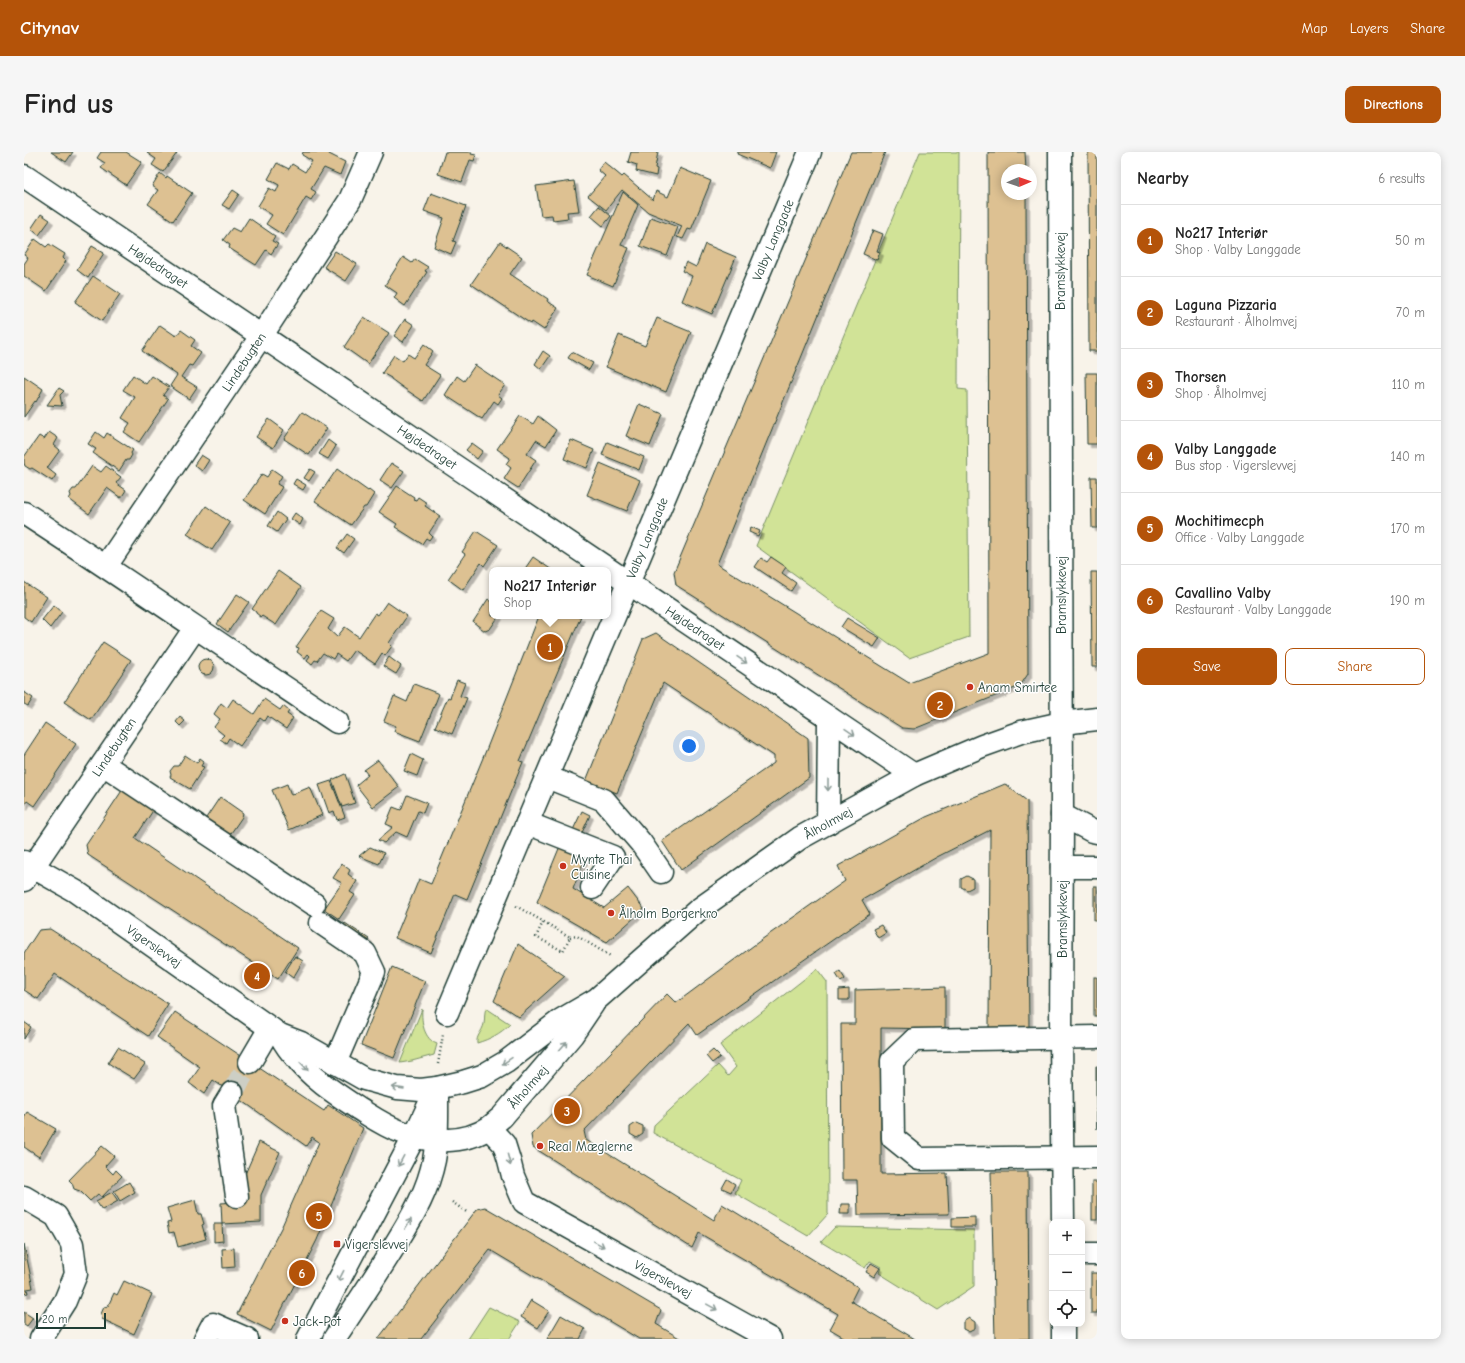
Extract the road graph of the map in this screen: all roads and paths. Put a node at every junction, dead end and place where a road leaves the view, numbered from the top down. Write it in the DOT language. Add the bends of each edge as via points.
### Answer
graph roads {
  1 [pos="371,152"];
  2 [pos="810,152"];
  3 [pos="1060,152"];
  4 [pos="24,176"];
  5 [pos="262,335"];
  6 [pos="24,513"];
  7 [pos="106,566"];
  8 [pos="603,567"];
  9 [pos="611,572"];
  10 [pos="628,584"];
  11 [pos="195,628"];
  12 [pos="829,718"];
  13 [pos="1097,719"];
  14 [pos="337,722"];
  15 [pos="1062,723"];
  16 [pos="103,764"];
  17 [pos="914,775"];
  18 [pos="547,777"];
  19 [pos="1062,815"];
  20 [pos="527,823"];
  21 [pos="828,823"];
  22 [pos="1097,832"];
  23 [pos="1062,867"];
  24 [pos="1097,867"];
  25 [pos="27,870"];
  26 [pos="661,872"];
  27 [pos="592,888"];
  28 [pos="498,896"];
  29 [pos="543,922"];
  30 [pos="570,937"];
  31 [pos="631,968"];
  32 [pos="597,999"];
  33 [pos="447,1013"];
  34 [pos="275,1032"];
  35 [pos="1097,1037"];
  36 [pos="1061,1038"];
  37 [pos="250,1062"];
  38 [pos="335,1063"];
  39 [pos="437,1088"];
  40 [pos="232,1093"];
  41 [pos="489,1128"];
  42 [pos="414,1137"];
  43 [pos="436,1140"];
  44 [pos="1063,1157"];
  45 [pos="1097,1157"];
  46 [pos="237,1196"];
  47 [pos="24,1197"];
  48 [pos="452,1202"];
  49 [pos="468,1213"];
  50 [pos="1063,1219"];
  51 [pos="1085,1254"];
  52 [pos="1097,1254"];
  53 [pos="1063,1327"];
  54 [pos="41,1339"];
  55 [pos="205,1339"];
  56 [pos="247,1339"];
  57 [pos="308,1339"];
  58 [pos="334,1339"];
  59 [pos="770,1339"];
  60 [pos="1063,1339"];
  1 -- 5 [label="street, Lindebugten" via="350,200"];
  2 -- 10 [label="street, Valby Langgade"];
  3 -- 15 [label="street, Bramslykkevej"];
  4 -- 5 [label="street, Højdedraget"];
  5 -- 7 [label="street, Lindebugten"];
  5 -- 8 [label="street, Højdedraget"];
  6 -- 7 [label="street"];
  7 -- 11 [label="street"];
  9 -- 10 [label="street, Højdedraget"];
  10 -- 12 [label="street, Højdedraget, one-way"];
  10 -- 18 [label="street, Valby Langgade"];
  11 -- 14 [label="street"];
  11 -- 16 [label="street, Lindebugten"];
  12 -- 17 [label="street, Højdedraget, one-way"];
  12 -- 21 [label="street, one-way"];
  13 -- 15 [label="street, Ålholmvej"];
  15 -- 17 [label="street, Ålholmvej" via="1021,732"];
  15 -- 19 [label="street, Bramslykkevej"];
  16 -- 25 [label="street, Lindebugten"];
  16 -- 38 [label="street" via="317,914 365,953 374,972"];
  17 -- 21 [label="street, Ålholmvej"];
  18 -- 20 [label="street, Valby Langgade"];
  18 -- 26 [label="street" via="604,800 641,843"];
  19 -- 22 [label="street"];
  19 -- 23 [label="street, Bramslykkevej"];
  20 -- 27 [label="street" via="613,857"];
  20 -- 28 [label="street, Valby Langgade"];
  21 -- 31 [label="street, Ålholmvej" via="800,838 698,910"];
  23 -- 24 [label="street"];
  23 -- 36 [label="street, Bramslykkevej"];
  25 -- 34 [label="street, Vigerslevvej" via="75,891"];
  28 -- 29 [label="path"];
  28 -- 33 [label="street, Valby Langgade"];
  29 -- 30 [label="path"];
  29 -- 30 [label="path" via="536,937 563,951"];
  30 -- 31 [label="path" via="577,936"];
  31 -- 32 [label="street, Ålholmvej"];
  32 -- 39 [label="street, Ålholmvej, one-way" via="561,1020 506,1062 482,1076"];
  41 -- 32 [label="street, Ålholmvej, one-way" via="502,1117 572,1035"];
  34 -- 37 [label="street"];
  34 -- 38 [label="street, Vigerslevvej" via="301,1043"];
  34 -- 42 [label="street, Vigerslevvej, one-way" via="306,1070 324,1085 390,1127"];
  35 -- 36 [label="street"];
  36 -- 44 [label="street, Bramslykkevej"];
  36 -- 44 [label="street" via="914,1040 892,1061 893,1138 919,1158"];
  39 -- 38 [label="street, Vigerslevvej, one-way" via="409,1089 386,1086 364,1079"];
  39 -- 42 [label="street"];
  39 -- 43 [label="street"];
  40 -- 46 [label="street" via="224,1106"];
  41 -- 43 [label="street, Ålholmvej" via="462,1138"];
  41 -- 59 [label="street, Vigerslevvej, one-way" via="504,1144 524,1202"];
  42 -- 43 [label="street, Ålholmvej"];
  42 -- 57 [label="street, one-way"];
  58 -- 43 [label="street, one-way" via="418,1207 434,1160"];
  44 -- 45 [label="street"];
  44 -- 50 [label="street, Bramslykkevej"];
  47 -- 54 [label="street" via="56,1216 72,1244 76,1274 65,1301"];
  48 -- 49 [label="path"];
  51 -- 52 [label="street"];
  53 -- 60 [label="street"];
  55 -- 56 [label="street" via="213,1324"];
}
